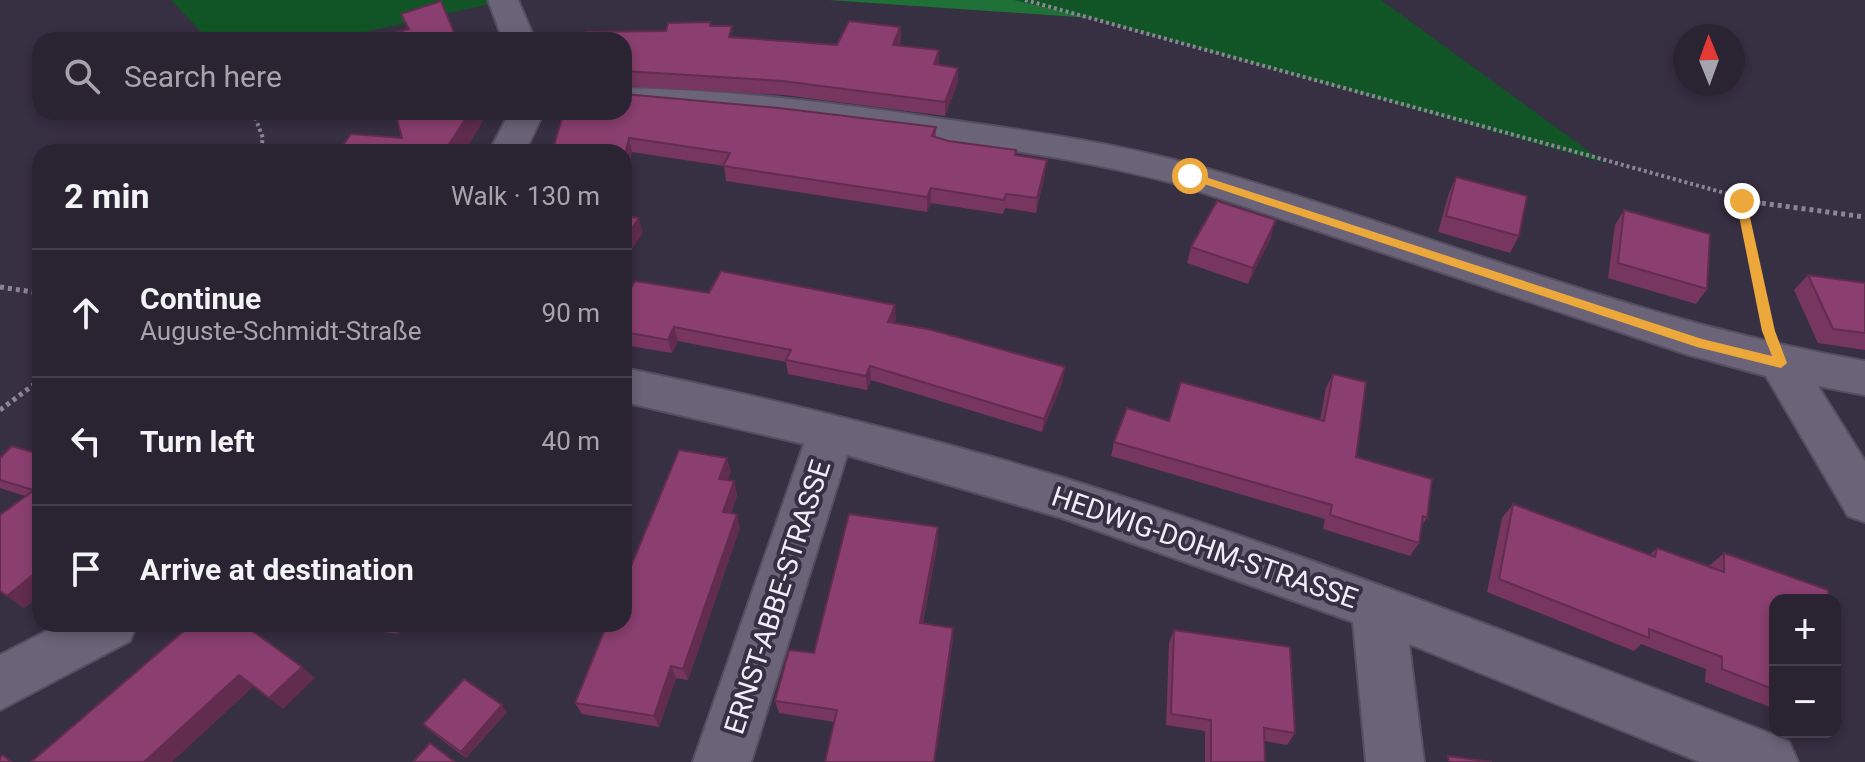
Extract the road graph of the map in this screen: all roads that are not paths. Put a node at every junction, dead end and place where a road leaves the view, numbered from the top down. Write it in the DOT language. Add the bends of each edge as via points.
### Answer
graph roads {
  1 [pos="503,0"];
  2 [pos="516,32"];
  3 [pos="632,98"];
  4 [pos="523,120"];
  5 [pos="511,144"];
  6 [pos="1781,363"];
  7 [pos="1865,378"];
  8 [pos="632,387"];
  9 [pos="831,432"];
  10 [pos="1865,502"];
  11 [pos="1378,606"];
  12 [pos="96,632"];
  13 [pos="0,684"];
  14 [pos="722,762"];
  15 [pos="1395,762"];
  16 [pos="1769,762"];
  1 -- 2 [label="street"];
  3 -- 6 [label="street" via="790,107 1099,152 1190,176 1701,343"];
  4 -- 5 [label="street"];
  6 -- 7 [label="street"];
  6 -- 10 [label="street"];
  8 -- 9 [label="street, HEDWIG-DOHM-STRASSE" via="757,411"];
  9 -- 11 [label="street, HEDWIG-DOHM-STRASSE" via="1068,498"];
  9 -- 14 [label="street, ERNST-ABBE-STRASSE"];
  11 -- 15 [label="street"];
  11 -- 16 [label="street, HEDWIG-DOHM-STRASSE"];
  12 -- 13 [label="street"];
}
